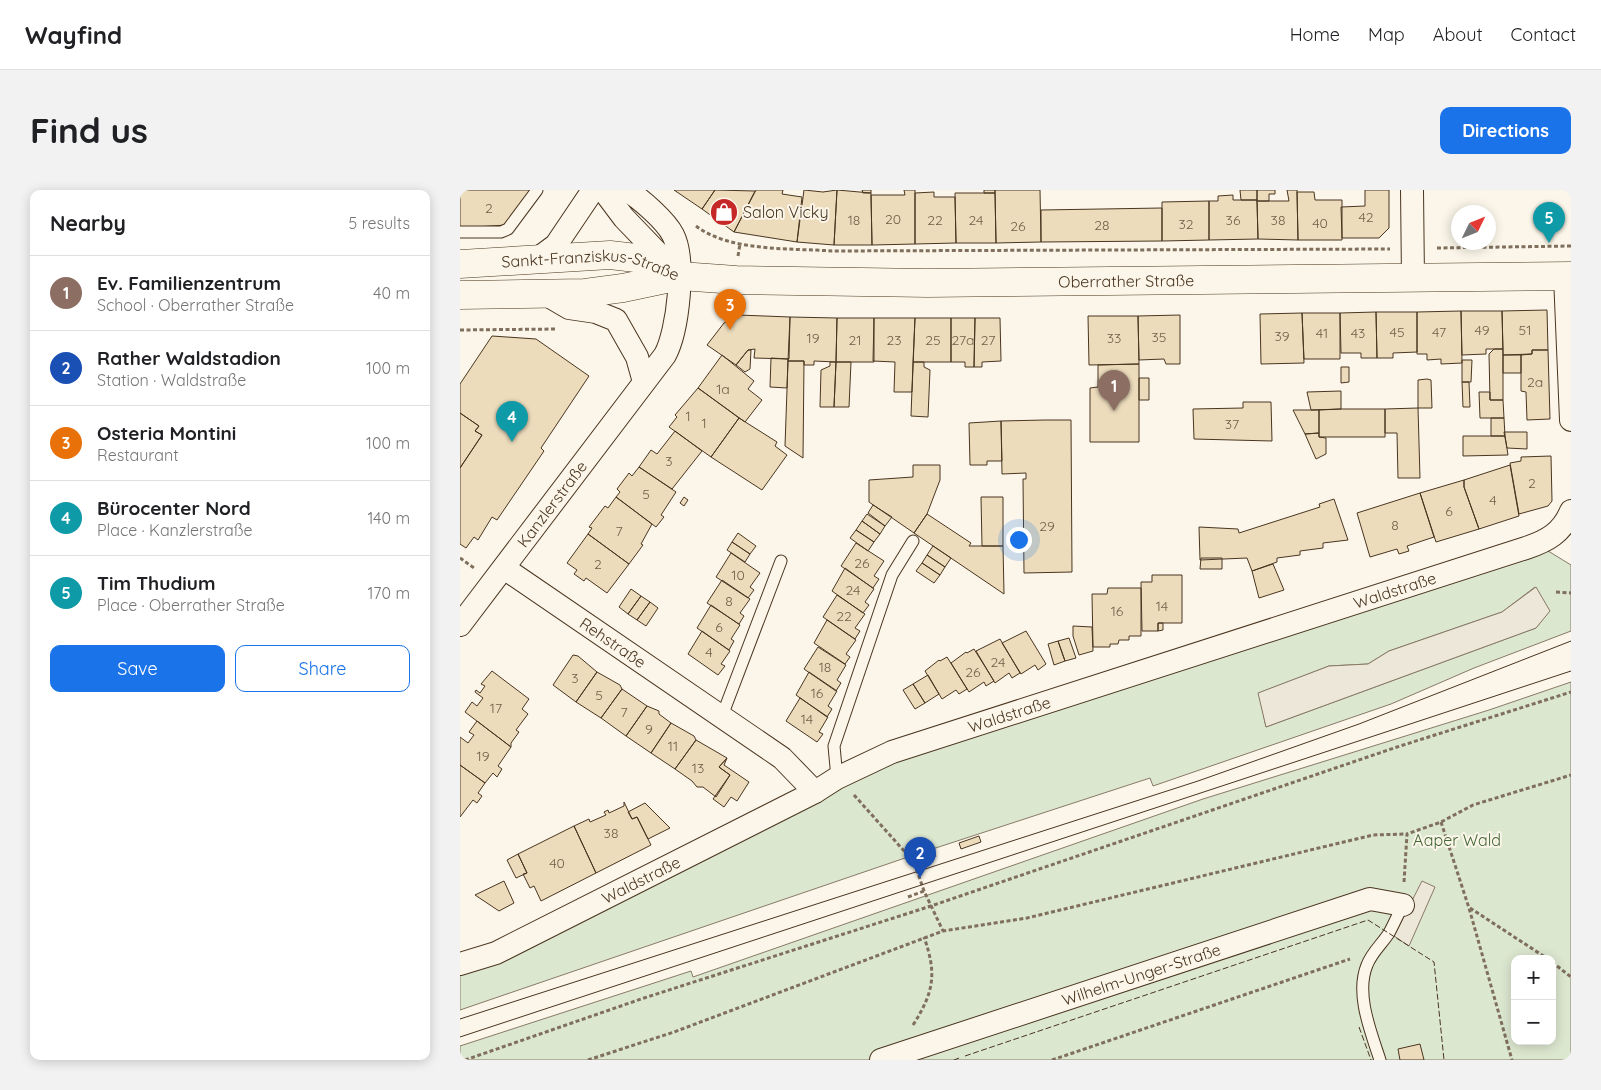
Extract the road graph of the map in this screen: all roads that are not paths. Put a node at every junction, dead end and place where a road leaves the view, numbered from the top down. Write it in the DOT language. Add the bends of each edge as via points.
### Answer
graph roads {
  1 [pos="537,190"];
  2 [pos="593,190"];
  3 [pos="603,190"];
  4 [pos="626,190"];
  5 [pos="1412,190"];
  6 [pos="460,232"];
  7 [pos="533,262"];
  8 [pos="460,264"];
  9 [pos="680,276"];
  10 [pos="1568,276"];
  11 [pos="1413,279"];
  12 [pos="545,294"];
  13 [pos="460,295"];
  14 [pos="644,382"];
  15 [pos="1571,420"];
  16 [pos="1571,511"];
  17 [pos="913,541"];
  18 [pos="781,561"];
  19 [pos="504,568"];
  20 [pos="460,625"];
  21 [pos="722,716"];
  22 [pos="844,784"];
  23 [pos="815,792"];
  24 [pos="1403,905"];
  25 [pos="460,964"];
  26 [pos="907,1056"];
  27 [pos="881,1060"];
  28 [pos="1380,1060"];
  1 -- 6 [label="lane" via="508,229 501,232"];
  2 -- 7 [label="street" via="556,245"];
  3 -- 9 [label="street" via="624,218"];
  4 -- 9 [label="street" via="648,207 673,234"];
  5 -- 11 [label="street"];
  7 -- 8 [label="main road, Sankt-Franziskus-Straße"];
  7 -- 9 [label="main road, Sankt-Franziskus-Straße" via="610,255 636,258"];
  9 -- 11 [label="main road, Oberrather Straße" via="928,283"];
  9 -- 12 [label="main road, Sankt-Franziskus-Straße" via="623,288"];
  9 -- 14 [label="street, Kanzlerstraße" via="672,343"];
  10 -- 11 [label="main road, Oberrather Straße"];
  10 -- 15 [label="street"];
  12 -- 13 [label="main road, Sankt-Franziskus-Straße"];
  12 -- 14 [label="street" via="569,308 596,312 616,320 637,357"];
  14 -- 19 [label="street, Kanzlerstraße"];
  16 -- 22 [label="street, Waldstraße" via="1553,536 1531,546 892,752"];
  17 -- 22 [label="lane" via="892,575 834,746"];
  18 -- 21 [label="lane"];
  19 -- 20 [label="street, Kanzlerstraße"];
  19 -- 21 [label="street, Rehstraße"];
  21 -- 23 [label="street, Rehstraße" via="782,758"];
  22 -- 23 [label="street, Waldstraße"];
  23 -- 25 [label="street, Waldstraße" via="496,953"];
  24 -- 26 [label="street, Wilhelm-Unger-Straße" via="1370,900"];
  24 -- 28 [label="lane" via="1366,966 1362,985 1369,1026"];
  26 -- 27 [label="street, Wilhelm-Unger-Straße"];
}
